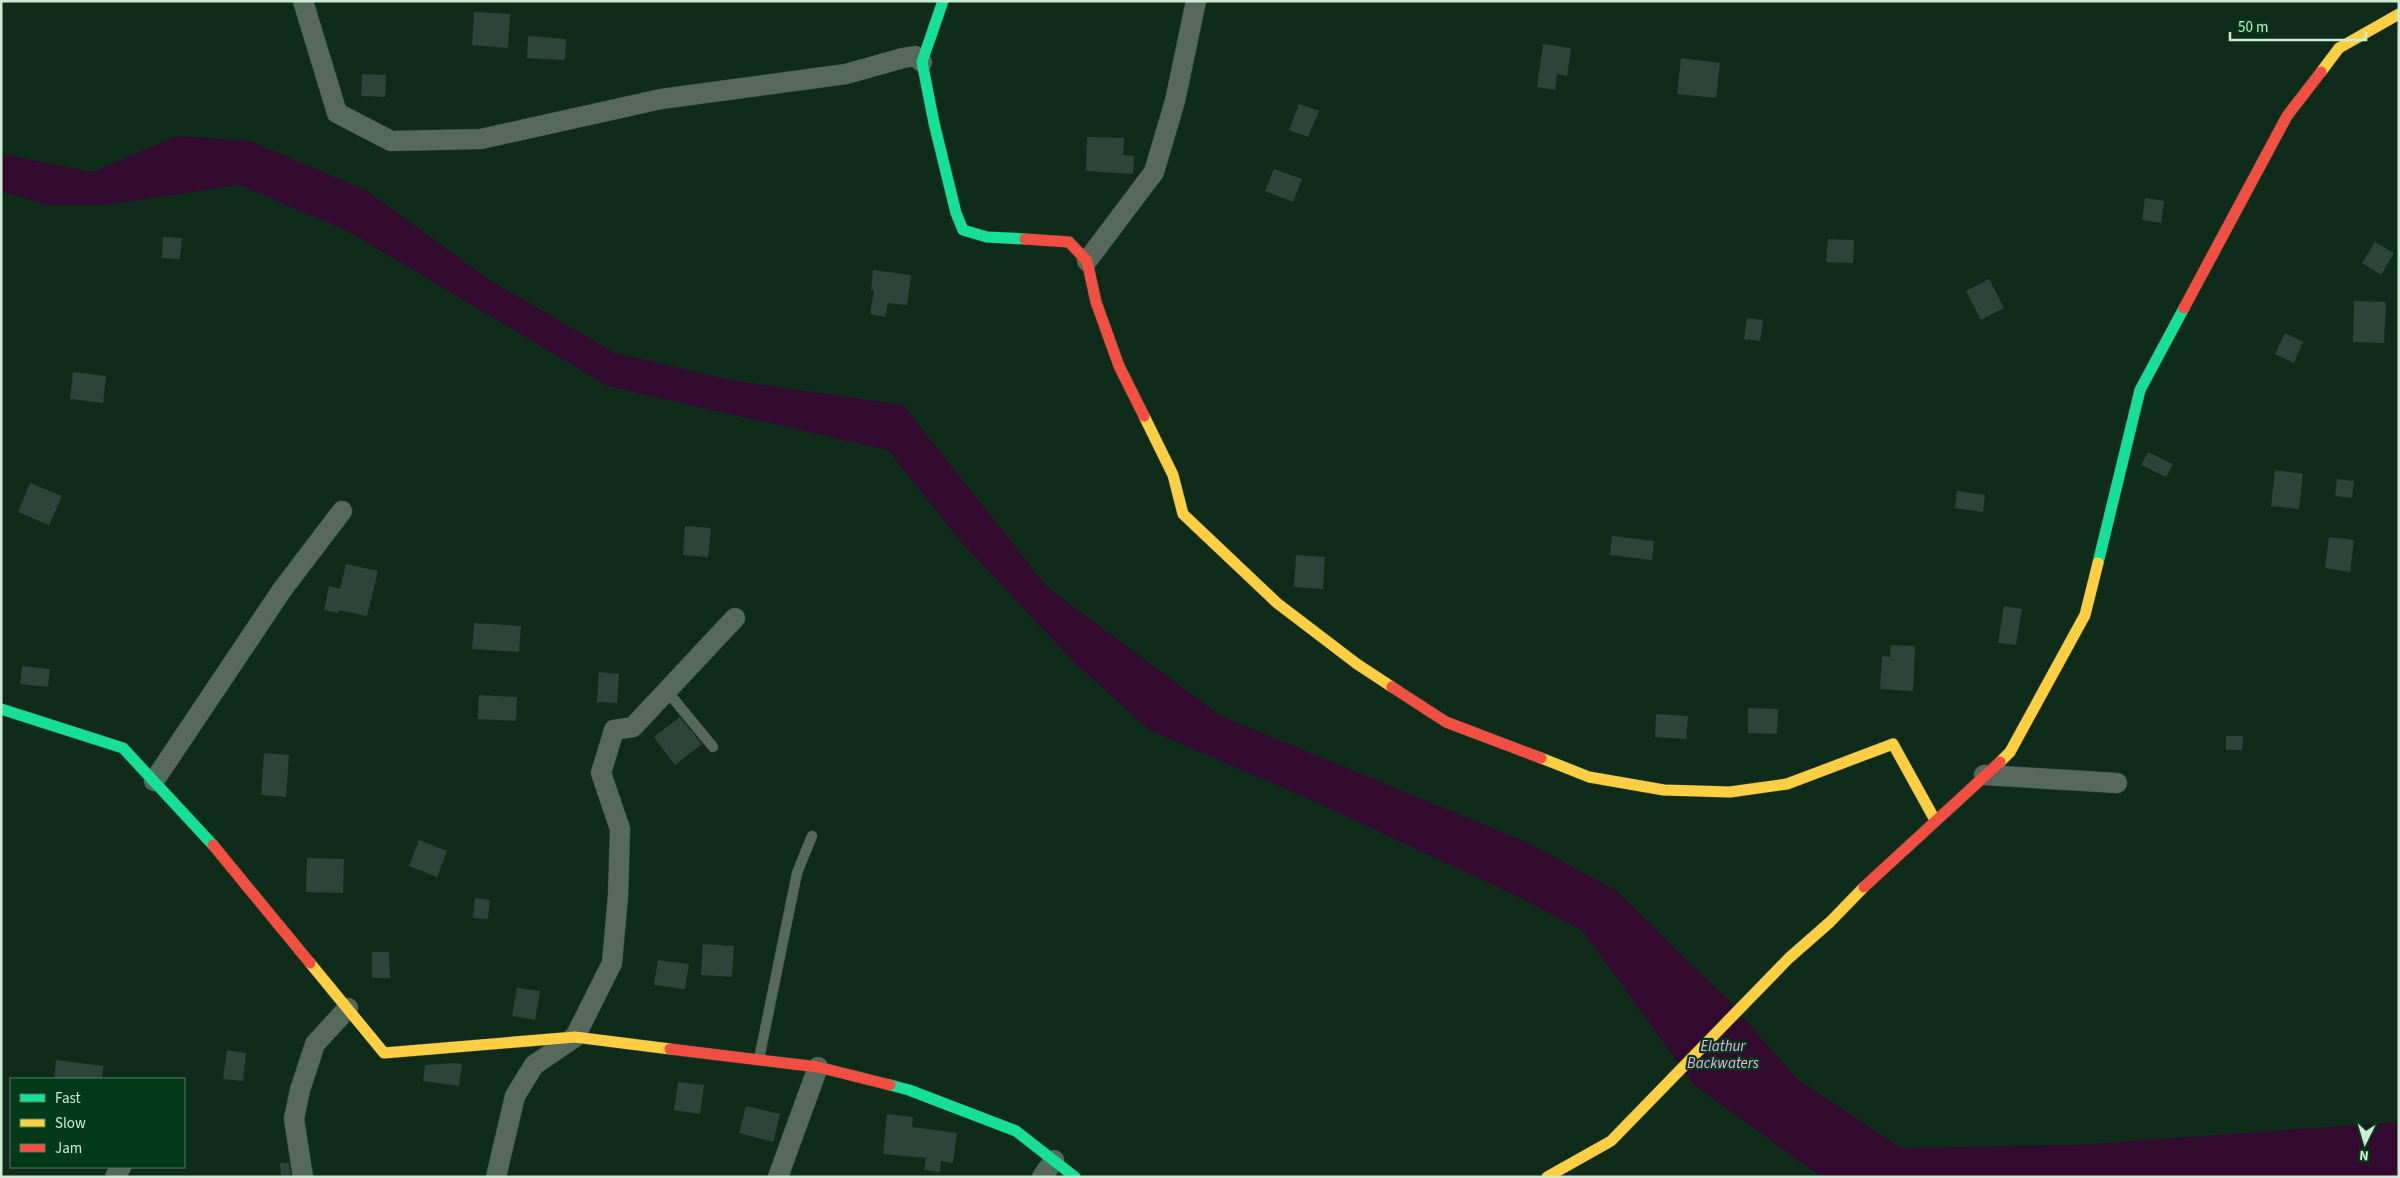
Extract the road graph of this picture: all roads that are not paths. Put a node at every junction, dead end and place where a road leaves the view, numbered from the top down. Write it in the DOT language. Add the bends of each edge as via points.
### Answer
graph roads {
  1 [pos="303,1"];
  2 [pos="943,1"];
  3 [pos="1196,1"];
  4 [pos="2399,14"];
  5 [pos="922,62"];
  6 [pos="1087,261"];
  7 [pos="342,510"];
  8 [pos="736,618"];
  9 [pos="667,691"];
  10 [pos="1,709"];
  11 [pos="713,747"];
  12 [pos="1984,775"];
  13 [pos="154,781"];
  14 [pos="2117,783"];
  15 [pos="1935,820"];
  16 [pos="812,836"];
  17 [pos="348,1008"];
  18 [pos="575,1037"];
  19 [pos="758,1060"];
  20 [pos="818,1067"];
  21 [pos="1054,1160"];
  22 [pos="303,1177"];
  23 [pos="496,1177"];
  24 [pos="778,1177"];
  25 [pos="1042,1177"];
  26 [pos="1075,1177"];
  27 [pos="1547,1177"];
  1 -- 5 [label="street" via="338,113 391,141 481,140 661,100 846,74 915,56"];
  2 -- 5 [label="street"];
  3 -- 6 [label="street" via="1175,101 1154,172"];
  4 -- 12 [label="street" via="2339,48 2287,116 2140,390 2084,614 2010,752"];
  5 -- 6 [label="street" via="934,123 963,230 987,237 1069,242"];
  6 -- 15 [label="street" via="1096,302 1119,366 1173,475 1183,514 1277,603 1357,664 1446,722 1589,776 1664,790 1730,792 1787,784 1893,744"];
  7 -- 13 [label="street" via="282,590"];
  8 -- 9 [label="street"];
  9 -- 11 [label="lane"];
  9 -- 18 [label="street" via="633,727 614,730 601,773 620,829 612,963"];
  10 -- 13 [label="street" via="123,748"];
  12 -- 14 [label="street"];
  12 -- 15 [label="street"];
  13 -- 17 [label="street" via="212,843"];
  15 -- 27 [label="street" via="1789,958 1611,1141"];
  16 -- 19 [label="lane" via="797,873"];
  17 -- 18 [label="street" via="384,1053"];
  17 -- 22 [label="street" via="314,1044 300,1090 294,1120"];
  18 -- 19 [label="street"];
  18 -- 23 [label="street" via="534,1065 515,1096"];
  19 -- 20 [label="street"];
  20 -- 21 [label="street" via="909,1090 1016,1131"];
  20 -- 24 [label="street"];
  21 -- 25 [label="street"];
  21 -- 26 [label="street"];
}
